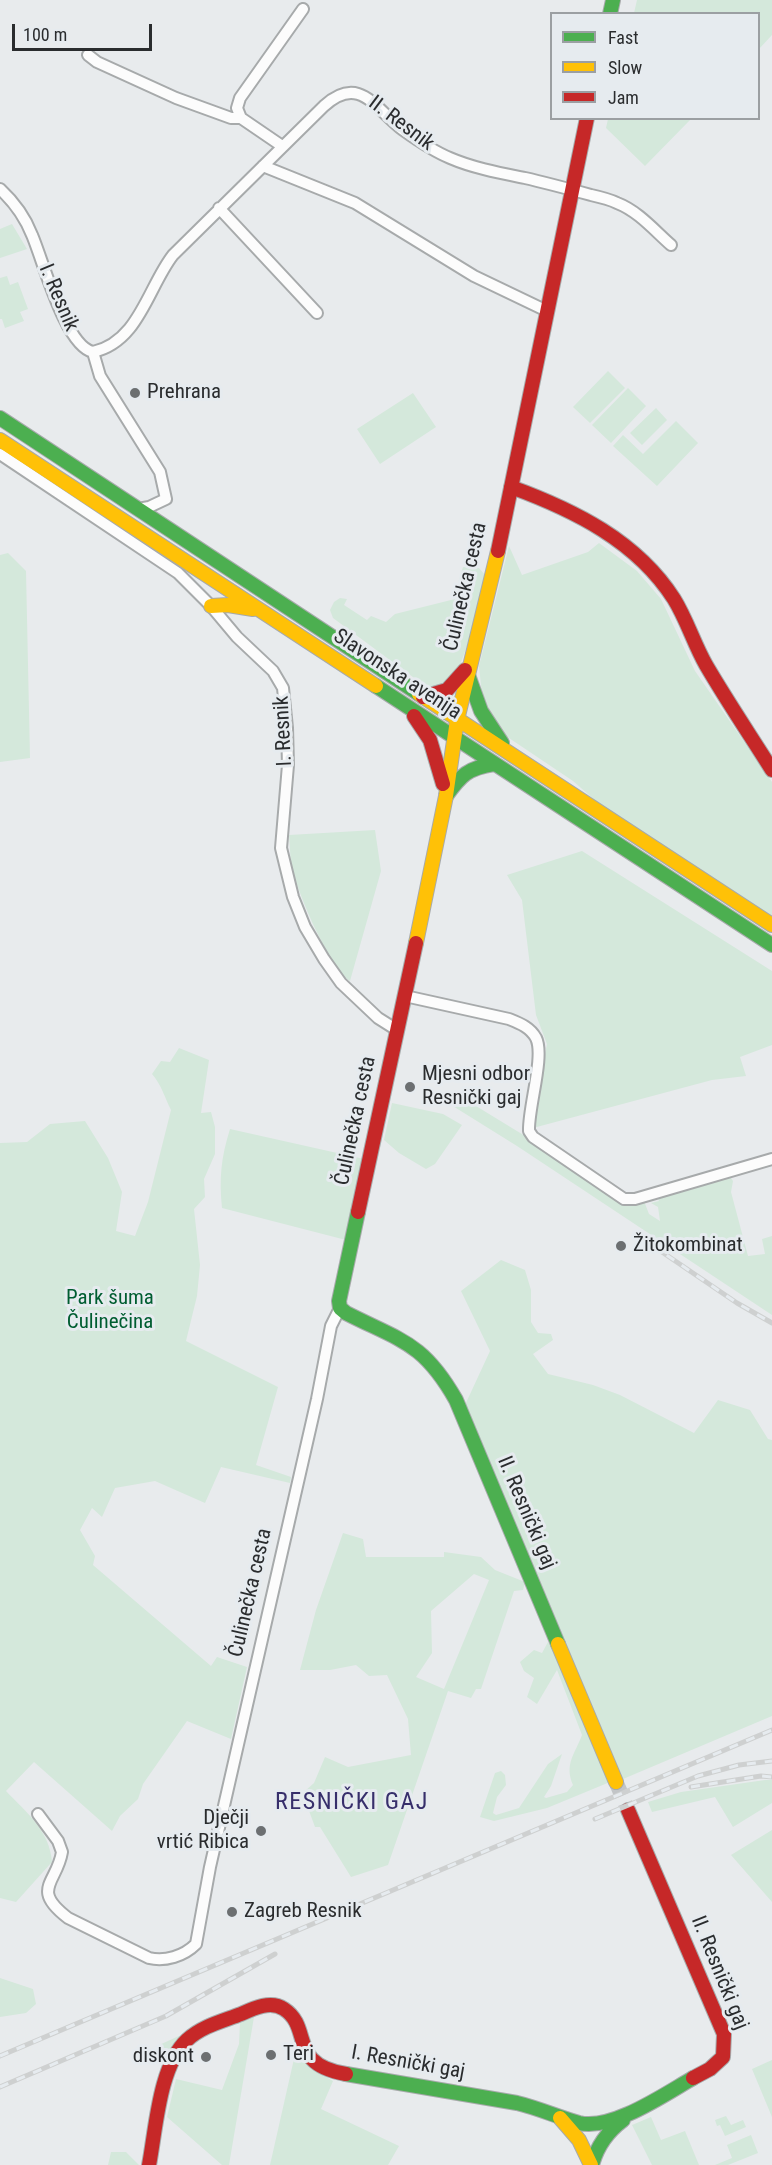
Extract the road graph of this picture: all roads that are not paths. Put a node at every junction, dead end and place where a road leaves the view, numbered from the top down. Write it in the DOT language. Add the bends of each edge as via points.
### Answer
graph roads {
  1 [pos="303,9"];
  2 [pos="88,55"];
  3 [pos="241,118"];
  4 [pos="586,120"];
  5 [pos="282,146"];
  6 [pos="263,166"];
  7 [pos="0,189"];
  8 [pos="571,189"];
  9 [pos="219,208"];
  10 [pos="671,245"];
  11 [pos="547,311"];
  12 [pos="317,313"];
  13 [pos="93,352"];
  14 [pos="0,418"];
  15 [pos="0,440"];
  16 [pos="0,454"];
  17 [pos="511,487"];
  18 [pos="138,509"];
  19 [pos="211,606"];
  20 [pos="258,610"];
  21 [pos="469,668"];
  22 [pos="423,697"];
  23 [pos="399,700"];
  24 [pos="457,720"];
  25 [pos="454,737"];
  26 [pos="512,755"];
  27 [pos="495,764"];
  28 [pos="772,770"];
  29 [pos="446,796"];
  30 [pos="772,925"];
  31 [pos="772,945"];
  32 [pos="405,996"];
  33 [pos="397,1030"];
  34 [pos="772,1159"];
  35 [pos="340,1308"];
  36 [pos="616,1782"];
  37 [pos="628,1810"];
  38 [pos="38,1814"];
  39 [pos="634,2110"];
  40 [pos="556,2115"];
  41 [pos="590,2124"];
  42 [pos="580,2141"];
  43 [pos="600,2142"];
  44 [pos="149,2165"];
  45 [pos="591,2165"];
  1 -- 3 [label="street" via="240,98 237,108"];
  2 -- 3 [label="street" via="107,68 176,98"];
  3 -- 5 [label="street"];
  4 -- 8 [label="street, Čulinečka cesta"];
  5 -- 6 [label="street, II. Resnik"];
  5 -- 8 [label="street, II. Resnik" via="334,97 354,92 373,101 401,129 436,152 468,165"];
  6 -- 9 [label="street, II. Resnik"];
  6 -- 11 [label="street" via="356,203 474,276"];
  7 -- 13 [label="street, I. Resnik" via="32,234 74,337 82,348"];
  8 -- 10 [label="street" via="617,202 635,212"];
  8 -- 11 [label="street, Čulinečka cesta"];
  9 -- 12 [label="street"];
  9 -- 13 [label="street, II. Resnik" via="173,255 134,323 112,344"];
  11 -- 17 [label="street, Čulinečka cesta"];
  13 -- 18 [label="street, I. Resnik" via="100,376 160,472 166,499"];
  14 -- 18 [label="street, Slavonska avenija"];
  15 -- 20 [label="street, Slavonska avenija"];
  16 -- 19 [label="street, I. Resnik" via="178,573"];
  17 -- 21 [label="street, Čulinečka cesta"];
  17 -- 28 [label="street" via="596,526 637,554 673,598 698,651"];
  18 -- 22 [label="street, Slavonska avenija"];
  19 -- 20 [label="street"];
  19 -- 33 [label="street, I. Resnik" via="273,671 283,688 288,765 281,848 292,897 305,927 341,984"];
  20 -- 23 [label="street, Slavonska avenija"];
  21 -- 22 [label="street" via="451,689"];
  21 -- 24 [label="street, Čulinečka cesta"];
  21 -- 26 [label="street" via="475,700 493,734"];
  22 -- 24 [label="street, Slavonska avenija"];
  23 -- 25 [label="street, Slavonska avenija"];
  23 -- 29 [label="street" via="422,725 432,744"];
  24 -- 25 [label="street, Čulinečka cesta"];
  24 -- 26 [label="street, Slavonska avenija"];
  25 -- 27 [label="street, Slavonska avenija"];
  25 -- 29 [label="street, Čulinečka cesta"];
  26 -- 30 [label="street, Slavonska avenija"];
  27 -- 29 [label="street" via="466,771"];
  27 -- 31 [label="street, Slavonska avenija"];
  29 -- 32 [label="street, Čulinečka cesta"];
  32 -- 33 [label="street, Čulinečka cesta"];
  32 -- 34 [label="street" via="509,1018 525,1025 536,1037 539,1052 529,1131 624,1198 635,1199"];
  33 -- 35 [label="street, Čulinečka cesta" via="340,1291"];
  35 -- 36 [label="street, II. Resnički gaj" via="407,1342 445,1379"];
  35 -- 38 [label="street, Čulinečka cesta" via="331,1326 196,1944 168,1959 149,1958 59,1911 48,1894 48,1886 62,1852"];
  37 -- 39 [label="street, II. Resnički gaj" via="714,2009 725,2044 723,2057 710,2069"];
  39 -- 41 [label="street, II. Resnički gaj"];
  39 -- 43 [label="street, II. Resnički gaj"];
  40 -- 41 [label="street, I. Resnički gaj"];
  40 -- 42 [label="street, I. Resnički gaj"];
  40 -- 44 [label="street, I. Resnički gaj" via="517,2103 324,2068 305,2051 294,2020 285,2009 278,2005 257,2007 195,2035 179,2048 168,2073"];
  41 -- 42 [label="street" via="580,2128"];
  41 -- 43 [label="street" via="600,2128"];
  42 -- 43 [label="street" via="590,2148"];
  42 -- 45 [label="street, I. Resnički gaj"];
  43 -- 45 [label="street, I. Resnički gaj"];
}
